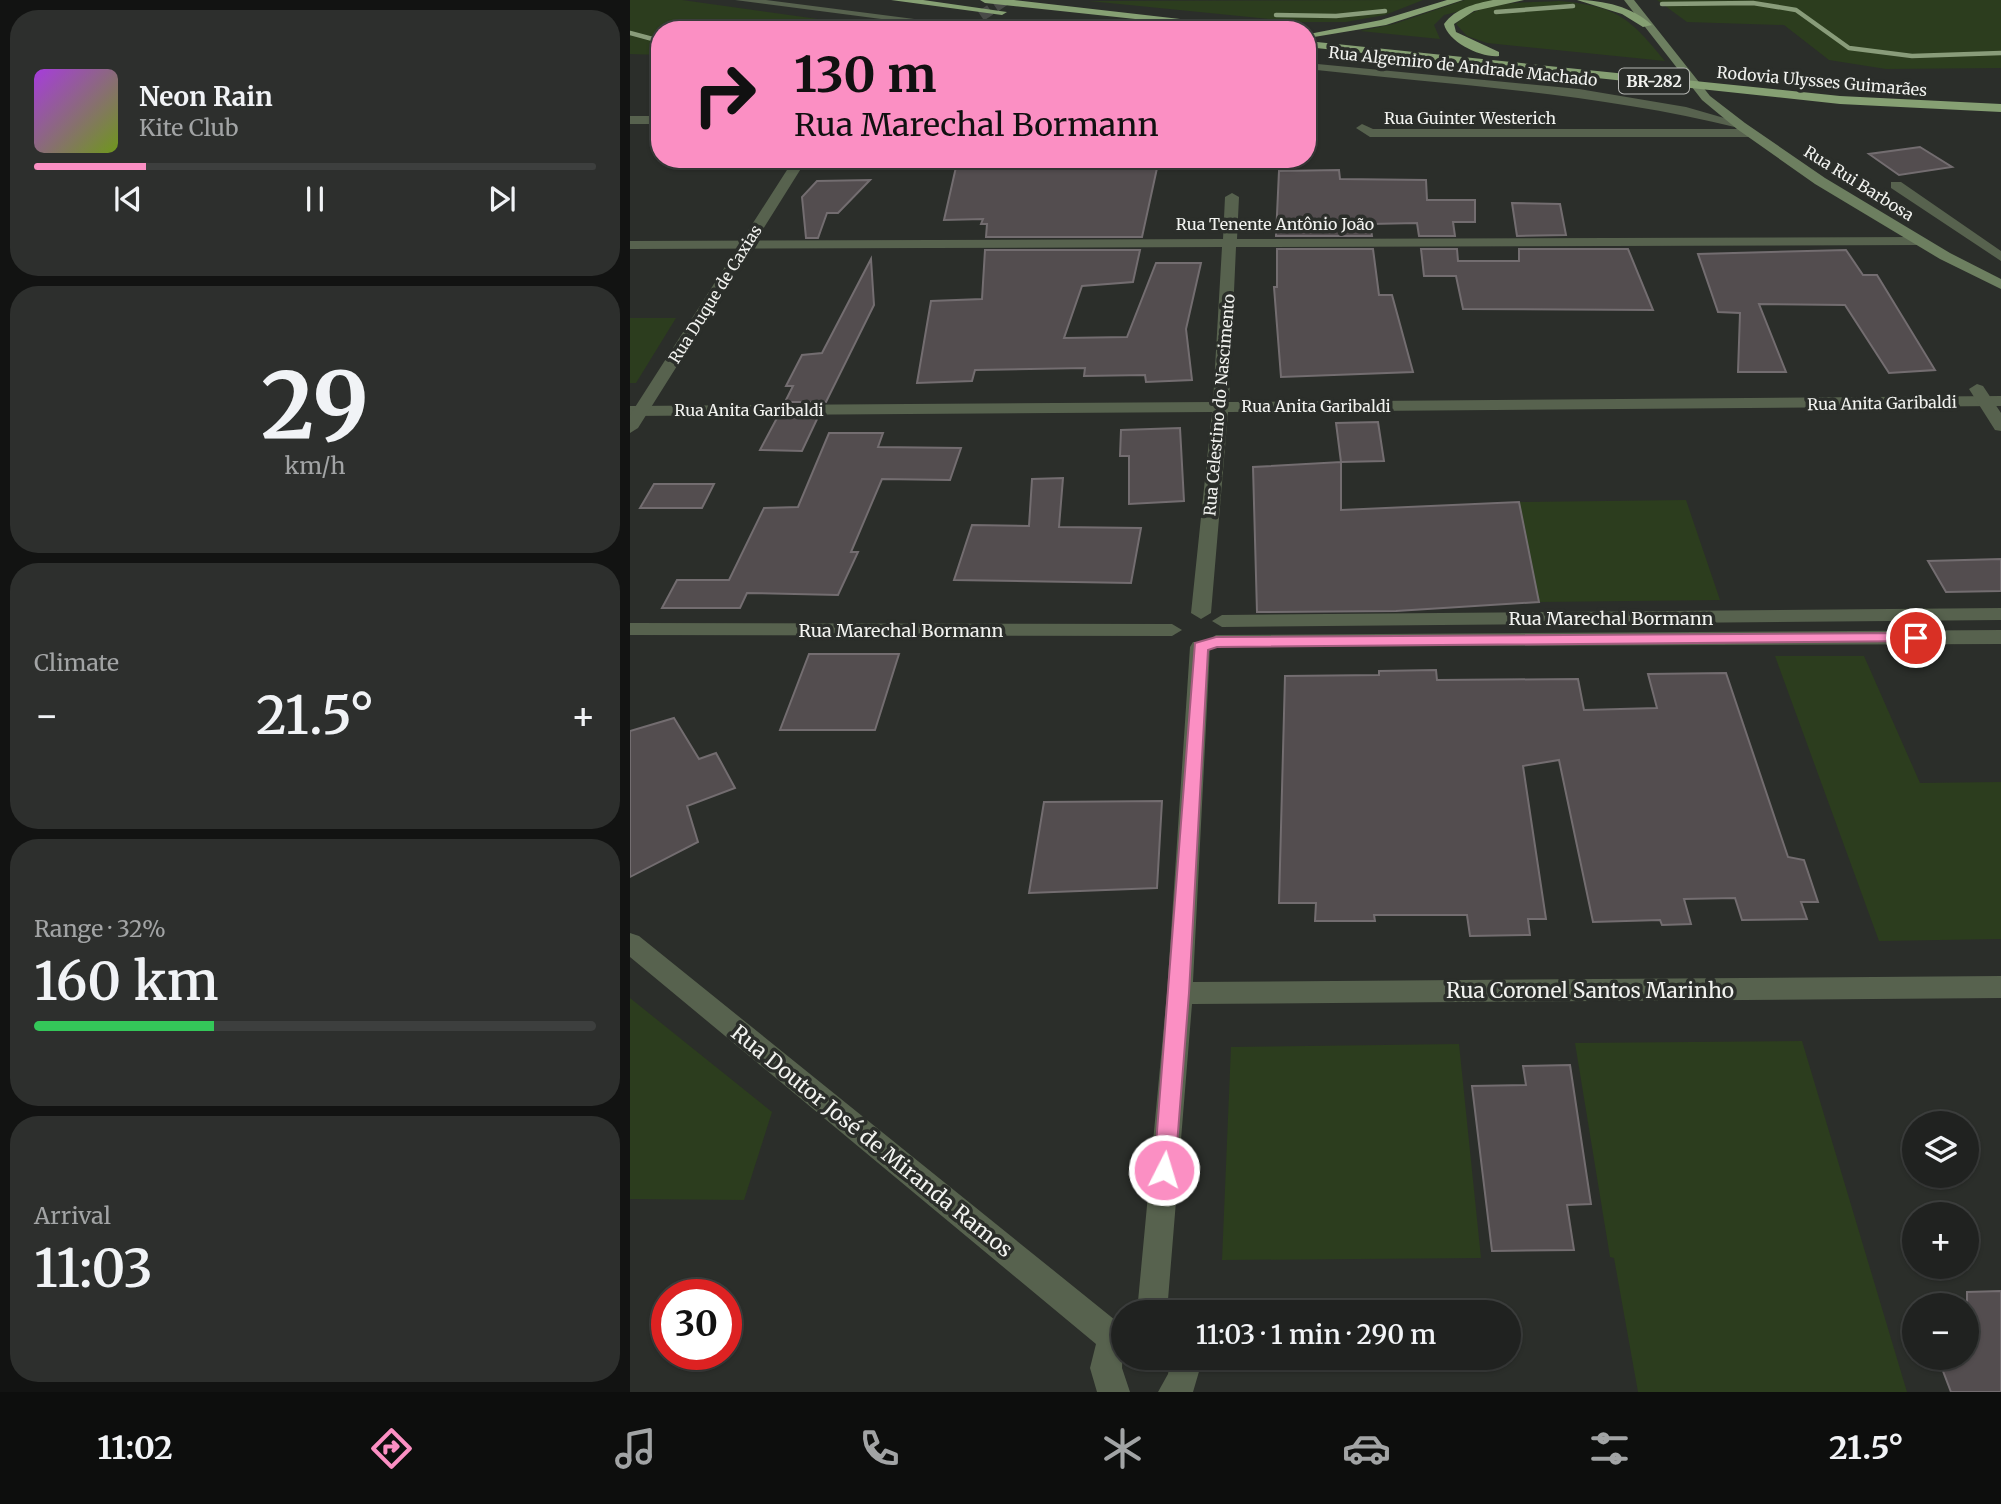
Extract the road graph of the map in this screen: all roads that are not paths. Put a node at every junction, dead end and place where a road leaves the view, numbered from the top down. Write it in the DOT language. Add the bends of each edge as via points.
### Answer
graph roads {
  1 [pos="740,0"];
  2 [pos="896,0"];
  3 [pos="985,0"];
  4 [pos="1458,0"];
  5 [pos="1520,0"];
  6 [pos="1582,0"];
  7 [pos="1629,0"];
  8 [pos="981,16"];
  9 [pos="888,17"];
  10 [pos="886,21"];
  11 [pos="922,21"];
  12 [pos="972,21"];
  13 [pos="1090,21"];
  14 [pos="1185,21"];
  15 [pos="1647,25"];
  16 [pos="1316,36"];
  17 [pos="1316,38"];
  18 [pos="1316,38"];
  19 [pos="1496,54"];
  20 [pos="1316,67"];
  21 [pos="2001,95"];
  22 [pos="2001,108"];
  23 [pos="630,120"];
  24 [pos="651,120"];
  25 [pos="1743,128"];
  26 [pos="1446,129"];
  27 [pos="795,168"];
  28 [pos="1896,185"];
  29 [pos="1232,197"];
  30 [pos="1904,231"];
  31 [pos="630,236"];
  32 [pos="1774,237"];
  33 [pos="1231,238"];
  34 [pos="750,240"];
  35 [pos="1920,241"];
  36 [pos="630,245"];
  37 [pos="2001,257"];
  38 [pos="2001,285"];
  39 [pos="2001,389"];
  40 [pos="630,396"];
  41 [pos="1988,397"];
  42 [pos="1221,399"];
  43 [pos="641,406"];
  44 [pos="2001,426"];
  45 [pos="630,428"];
  46 [pos="1201,613"];
  47 [pos="2001,614"];
  48 [pos="1954,615"];
  49 [pos="1809,616"];
  50 [pos="1592,618"];
  51 [pos="1367,620"];
  52 [pos="1222,621"];
  53 [pos="630,629"];
  54 [pos="1172,631"];
  55 [pos="1965,637"];
  56 [pos="2001,637"];
  57 [pos="1818,638"];
  58 [pos="1597,640"];
  59 [pos="1368,641"];
  60 [pos="1208,644"];
  61 [pos="630,943"];
  62 [pos="2001,987"];
  63 [pos="1180,993"];
  64 [pos="1153,1300"];
  65 [pos="1111,1329"];
  66 [pos="1111,1352"];
  67 [pos="1184,1370"];
  68 [pos="1114,1392"];
  69 [pos="1174,1392"];
  1 -- 9 [label="street"];
  2 -- 13 [label="highway"];
  3 -- 14 [label="highway"];
  4 -- 16 [label="highway" via="1382,23"];
  5 -- 19 [label="highway" via="1473,9 1453,16 1449,23 1451,33"];
  6 -- 15 [label="highway" via="1626,12"];
  7 -- 15 [label="main road"];
  8 -- 12 [label="street"];
  9 -- 10 [label="street"];
  9 -- 11 [label="street"];
  15 -- 25 [label="main road, Rua Rui Barbosa" via="1706,98"];
  17 -- 19 [label="highway, Rodovia Ulysses Guimarães / BR-282"];
  18 -- 22 [label="highway, Rodovia Ulysses Guimarães / BR-282" via="1840,100"];
  19 -- 21 [label="highway, Rodovia Ulysses Guimarães / BR-282" via="1897,93"];
  20 -- 25 [label="street, Rua Algemiro de Andrade Machado" via="1594,95 1686,109"];
  23 -- 24 [label="street"];
  25 -- 26 [label="street, Rua Guinter Westerich"];
  25 -- 30 [label="main road, Rua Rui Barbosa"];
  26 -- 26 [label="street, Rua Guinter Westerich" via="1378,122 1362,128 1370,133"];
  27 -- 34 [label="street, Rua Duque de Caxias"];
  28 -- 37 [label="street, Rua Rui Barbosa"];
  29 -- 33 [label="street, Rua Celestino do Nascimento"];
  30 -- 32 [label="street, Rua Tenente Antônio João"];
  30 -- 35 [label="main road, Rua Rui Barbosa"];
  31 -- 34 [label="street, Rua Tenente Antônio João"];
  32 -- 33 [label="street, Rua Tenente Antônio João"];
  32 -- 35 [label="street, Rua Tenente Antônio João"];
  33 -- 34 [label="street, Rua Tenente Antônio João"];
  33 -- 42 [label="street, Rua Celestino do Nascimento"];
  34 -- 36 [label="street, Rua Tenente Antônio João"];
  34 -- 43 [label="street, Rua Duque de Caxias"];
  35 -- 38 [label="main road, Rua Rui Barbosa"];
  39 -- 41 [label="street, Rua Anita Garibaldi"];
  40 -- 43 [label="street, Rua Anita Garibaldi"];
  41 -- 42 [label="street, Rua Anita Garibaldi"];
  41 -- 44 [label="street"];
  42 -- 43 [label="street, Rua Anita Garibaldi"];
  42 -- 46 [label="street, Rua Celestino do Nascimento"];
  43 -- 45 [label="street, Rua Duque de Caxias"];
  46 -- 52 [label="street"];
  46 -- 54 [label="street" via="1185,616"];
  47 -- 48 [label="street, Rua Marechal Bormann"];
  48 -- 49 [label="street, Rua Marechal Bormann"];
  48 -- 55 [label="street"];
  49 -- 50 [label="street, Rua Marechal Bormann"];
  49 -- 57 [label="street"];
  50 -- 51 [label="street, Rua Marechal Bormann"];
  50 -- 58 [label="street"];
  51 -- 52 [label="street, Rua Marechal Bormann"];
  51 -- 59 [label="street"];
  52 -- 60 [label="street" via="1224,632"];
  53 -- 54 [label="street, Rua Marechal Bormann"];
  54 -- 60 [label="street" via="1184,644"];
  55 -- 56 [label="street, Rua Marechal Bormann"];
  55 -- 57 [label="street, Rua Marechal Bormann"];
  57 -- 58 [label="street, Rua Marechal Bormann"];
  58 -- 59 [label="street, Rua Marechal Bormann"];
  59 -- 60 [label="street, Rua Marechal Bormann"];
  60 -- 63 [label="street"];
  61 -- 65 [label="street, Rua Doutor José de Miranda Ramos"];
  62 -- 63 [label="street, Rua Coronel Santos Marinho"];
  63 -- 64 [label="street"];
  66 -- 68 [label="street" via="1105,1365"];
  67 -- 69 [label="street"];
}
